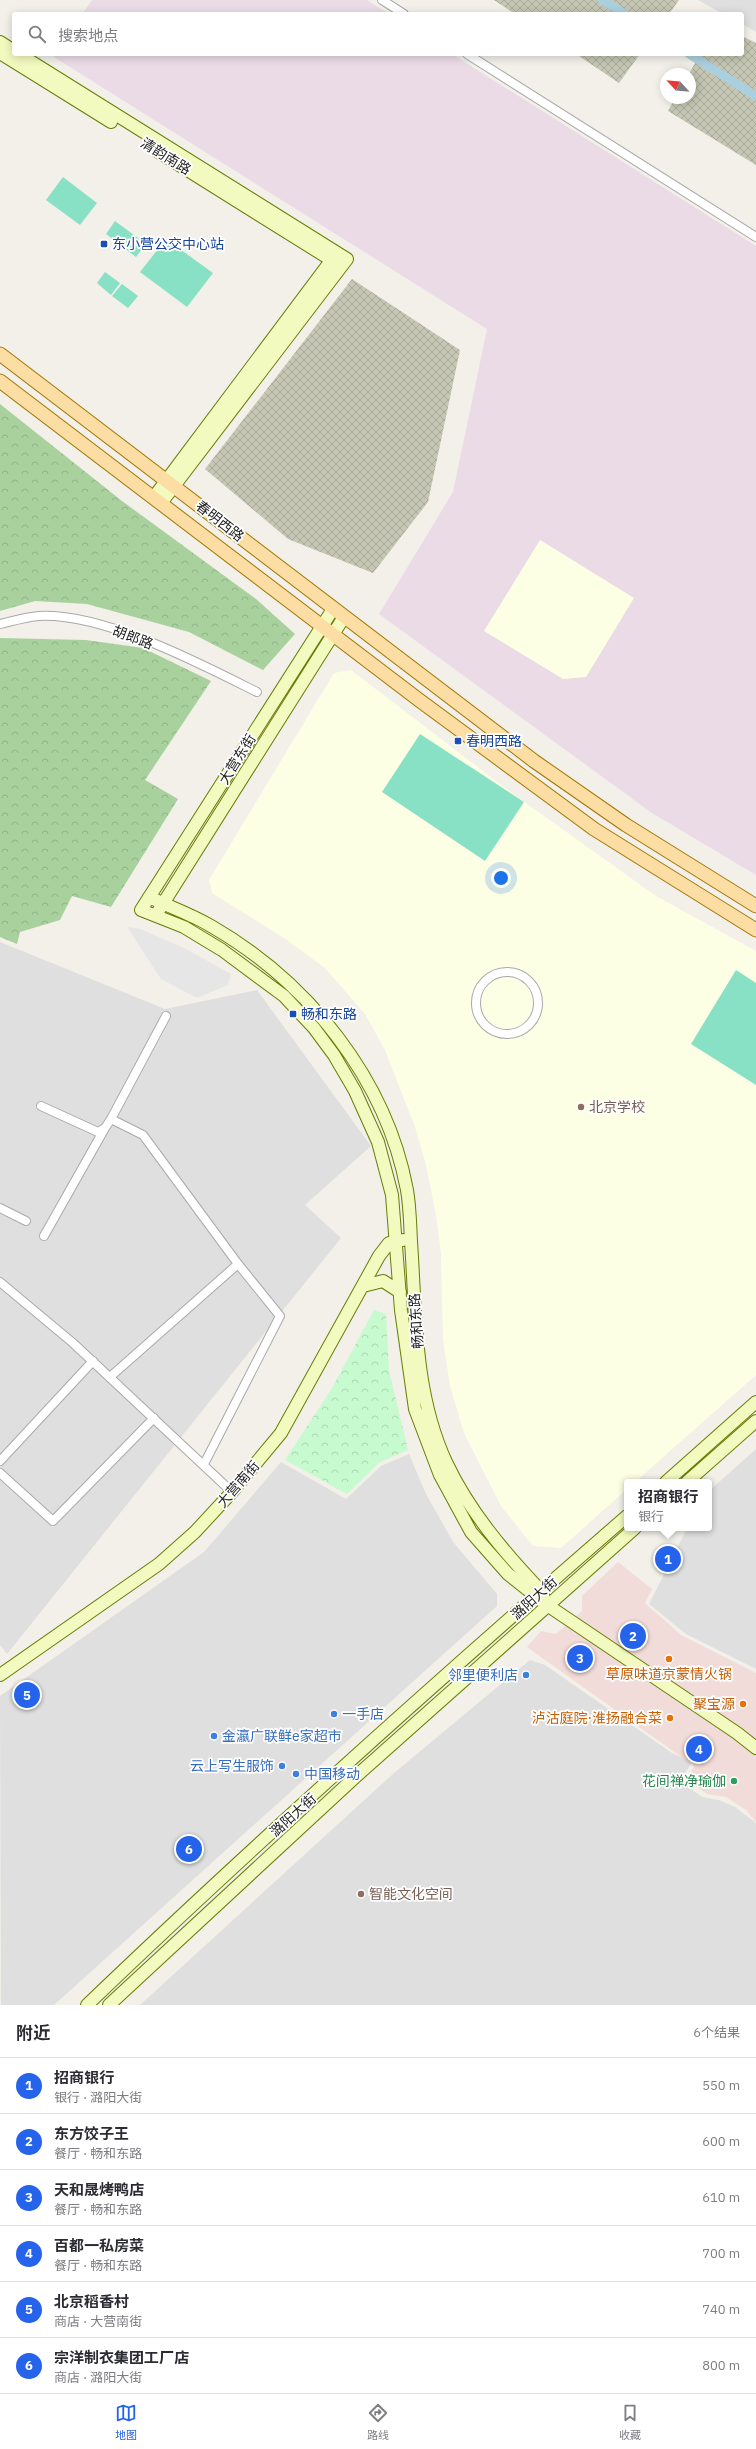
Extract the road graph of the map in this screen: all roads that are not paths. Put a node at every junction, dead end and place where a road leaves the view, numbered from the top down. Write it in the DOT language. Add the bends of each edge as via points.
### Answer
graph roads {
  1 [pos="382,0"];
  2 [pos="401,12"];
  3 [pos="0,42"];
  4 [pos="12,50"];
  5 [pos="0,53"];
  6 [pos="22,56"];
  7 [pos="470,56"];
  8 [pos="756,237"];
  9 [pos="337,260"];
  10 [pos="0,354"];
  11 [pos="0,381"];
  12 [pos="170,483"];
  13 [pos="158,500"];
  14 [pos="333,608"];
  15 [pos="344,617"];
  16 [pos="0,624"];
  17 [pos="328,630"];
  18 [pos="257,692"];
  19 [pos="149,897"];
  20 [pos="163,904"];
  21 [pos="756,906"];
  22 [pos="141,910"];
  23 [pos="156,916"];
  24 [pos="756,930"];
  25 [pos="486,980"];
  26 [pos="166,1016"];
  27 [pos="41,1106"];
  28 [pos="111,1119"];
  29 [pos="105,1128"];
  30 [pos="0,1208"];
  31 [pos="26,1221"];
  32 [pos="44,1236"];
  33 [pos="410,1239"];
  34 [pos="396,1240"];
  35 [pos="238,1264"];
  36 [pos="0,1282"];
  37 [pos="363,1286"];
  38 [pos="400,1292"];
  39 [pos="93,1361"];
  40 [pos="110,1377"];
  41 [pos="756,1402"];
  42 [pos="154,1418"];
  43 [pos="756,1421"];
  44 [pos="0,1461"];
  45 [pos="204,1464"];
  46 [pos="0,1473"];
  47 [pos="669,1479"];
  48 [pos="690,1479"];
  49 [pos="232,1492"];
  50 [pos="624,1519"];
  51 [pos="632,1531"];
  52 [pos="538,1594"];
  53 [pos="547,1606"];
  54 [pos="0,1675"];
  55 [pos="756,1748"];
  56 [pos="87,2005"];
  57 [pos="109,2005"];
  1 -- 2 [label="street"];
  3 -- 4 [label="main road"];
  5 -- 9 [label="main road, 清韵南路"];
  6 -- 9 [label="main road, 清韵南路"];
  7 -- 8 [label="street"];
  9 -- 12 [label="main road"];
  10 -- 12 [label="main road, 春明西路"];
  11 -- 13 [label="main road, 春明西路"];
  12 -- 13 [label="main road"];
  12 -- 14 [label="main road, 春明西路"];
  13 -- 17 [label="main road, 春明西路"];
  14 -- 15 [label="main road, 春明西路"];
  14 -- 17 [label="main road, 大营东街"];
  15 -- 17 [label="main road, 大营东街"];
  15 -- 21 [label="main road, 春明西路" via="534,761 626,825"];
  16 -- 18 [label="street, 胡郎路" via="39,616 70,618 100,625 189,658"];
  17 -- 19 [label="main road, 大营东街"];
  17 -- 20 [label="main road, 大营东街"];
  17 -- 24 [label="main road, 春明西路" via="594,830"];
  19 -- 20 [label="main road, 畅和东路"];
  19 -- 22 [label="main road, 大营东街"];
  20 -- 23 [label="main road, 大营东街"];
  20 -- 33 [label="main road, 畅和东路" via="210,925 271,966 302,994 331,1028 358,1067 383,1114 407,1191"];
  22 -- 23 [label="main road, 畅和东路"];
  23 -- 34 [label="main road, 畅和东路" via="184,927 254,972 284,996 318,1033 355,1090 378,1142 392,1194"];
  25 -- 25 [label="street" via="476,997 479,1017 486,1026 494,1032 505,1034 516,1033 525,1028 537,1011 538,1000 530,982 513,973 503,972"];
  26 -- 28 [label="street"];
  27 -- 29 [label="street" via="98,1132"];
  28 -- 29 [label="street"];
  28 -- 35 [label="street" via="143,1135"];
  29 -- 32 [label="street"];
  30 -- 31 [label="street"];
  33 -- 34 [label="main road"];
  33 -- 52 [label="main road, 畅和东路" via="418,1352 427,1405 445,1460 467,1500"];
  34 -- 37 [label="main road, 大营南街" via="389,1243 379,1256"];
  34 -- 38 [label="main road, 畅和东路"];
  35 -- 40 [label="street"];
  35 -- 45 [label="street" via="280,1316"];
  36 -- 39 [label="street"];
  37 -- 38 [label="main road" via="383,1281"];
  37 -- 49 [label="main road, 大营南街" via="281,1434"];
  38 -- 52 [label="main road, 畅和东路" via="414,1409 440,1475 471,1532 508,1574"];
  39 -- 40 [label="street"];
  39 -- 44 [label="street"];
  40 -- 42 [label="street"];
  41 -- 47 [label="main road"];
  42 -- 45 [label="street"];
  42 -- 46 [label="street" via="53,1521"];
  43 -- 48 [label="main road"];
  45 -- 49 [label="street"];
  49 -- 54 [label="main road, 大营南街" via="195,1532 159,1564"];
  50 -- 52 [label="main road, 潞阳大街"];
  51 -- 53 [label="main road, 潞阳大街"];
  52 -- 53 [label="main road, 畅和东路"];
  52 -- 56 [label="main road, 潞阳大街"];
  53 -- 55 [label="main road, 畅和东路" via="718,1719"];
  53 -- 57 [label="main road, 潞阳大街" via="353,1779"];
}
